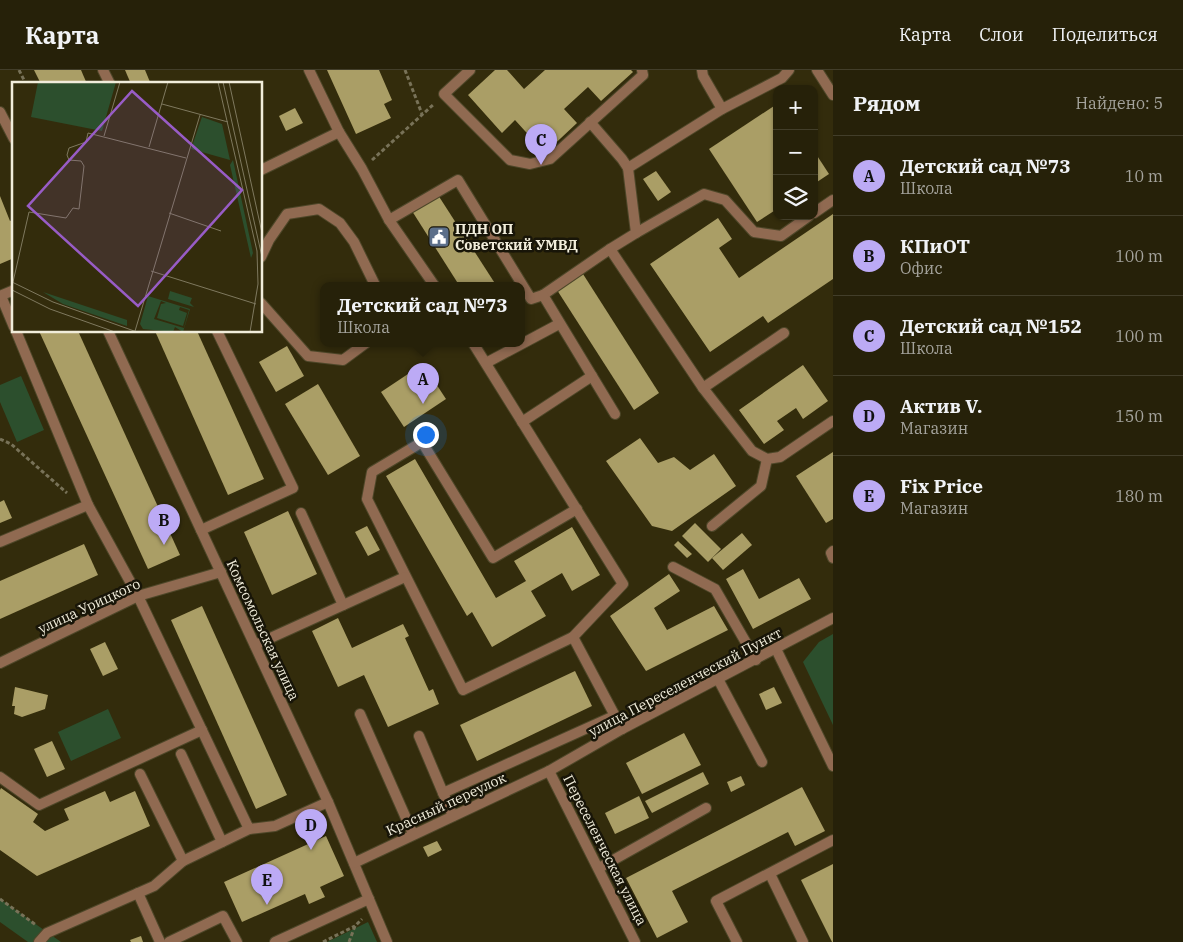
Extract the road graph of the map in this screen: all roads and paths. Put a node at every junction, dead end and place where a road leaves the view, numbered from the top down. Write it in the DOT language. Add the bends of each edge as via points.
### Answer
graph roads {
  1 [pos="19,70"];
  2 [pos="104,70"];
  3 [pos="309,70"];
  4 [pos="405,70"];
  5 [pos="470,70"];
  6 [pos="642,70"];
  7 [pos="702,70"];
  8 [pos="789,70"];
  9 [pos="816,70"];
  10 [pos="25,82"];
  11 [pos="109,82"];
  12 [pos="444,94"];
  13 [pos="833,95"];
  14 [pos="722,109"];
  15 [pos="0,112"];
  16 [pos="422,114"];
  17 [pos="590,122"];
  18 [pos="339,132"];
  19 [pos="12,135"];
  20 [pos="628,168"];
  21 [pos="362,169"];
  22 [pos="262,170"];
  23 [pos="833,200"];
  24 [pos="818,209"];
  25 [pos="389,220"];
  26 [pos="803,220"];
  27 [pos="636,234"];
  28 [pos="610,249"];
  29 [pos="262,255"];
  30 [pos="374,282"];
  31 [pos="432,282"];
  32 [pos="521,282"];
  33 [pos="525,289"];
  34 [pos="12,291"];
  35 [pos="543,295"];
  36 [pos="0,296"];
  37 [pos="262,304"];
  38 [pos="12,323"];
  39 [pos="560,324"];
  40 [pos="16,332"];
  41 [pos="110,332"];
  42 [pos="217,332"];
  43 [pos="784,333"];
  44 [pos="525,342"];
  45 [pos="361,347"];
  46 [pos="476,347"];
  47 [pos="516,347"];
  48 [pos="486,363"];
  49 [pos="592,376"];
  50 [pos="703,388"];
  51 [pos="615,414"];
  52 [pos="833,421"];
  53 [pos="522,422"];
  54 [pos="0,439"];
  55 [pos="767,459"];
  56 [pos="85,506"];
  57 [pos="577,510"];
  58 [pos="301,513"];
  59 [pos="712,526"];
  60 [pos="201,530"];
  61 [pos="0,542"];
  62 [pos="833,551"];
  63 [pos="833,558"];
  64 [pos="672,567"];
  65 [pos="221,572"];
  66 [pos="405,576"];
  67 [pos="138,596"];
  68 [pos="343,605"];
  69 [pos="833,618"];
  70 [pos="573,637"];
  71 [pos="255,645"];
  72 [pos="776,649"];
  73 [pos="756,660"];
  74 [pos="0,663"];
  75 [pos="718,679"];
  76 [pos="360,714"];
  77 [pos="614,716"];
  78 [pos="202,730"];
  79 [pos="622,730"];
  80 [pos="419,736"];
  81 [pos="181,754"];
  82 [pos="762,762"];
  83 [pos="833,766"];
  84 [pos="549,771"];
  85 [pos="140,774"];
  86 [pos="0,778"];
  87 [pos="443,793"];
  88 [pos="328,802"];
  89 [pos="706,808"];
  90 [pos="453,816"];
  91 [pos="249,829"];
  92 [pos="413,834"];
  93 [pos="833,840"];
  94 [pos="222,842"];
  95 [pos="182,861"];
  96 [pos="354,863"];
  97 [pos="599,868"];
  98 [pos="770,874"];
  99 [pos="138,893"];
  100 [pos="0,899"];
  101 [pos="369,899"];
  102 [pos="374,911"];
  103 [pos="356,926"];
  104 [pos="47,933"];
  105 [pos="39,942"];
  106 [pos="160,942"];
  107 [pos="169,942"];
  108 [pos="237,942"];
  109 [pos="275,942"];
  110 [pos="323,942"];
  111 [pos="349,942"];
  112 [pos="387,942"];
  113 [pos="635,942"];
  114 [pos="737,942"];
  115 [pos="803,942"];
  1 -- 10 [label="path"];
  2 -- 11 [label="street"];
  3 -- 18 [label="street"];
  4 -- 16 [label="path"];
  5 -- 12 [label="street"];
  6 -- 17 [label="street" via="643,75"];
  7 -- 14 [label="street"];
  8 -- 14 [label="street" via="782,78"];
  9 -- 13 [label="street"];
  12 -- 16 [label="path"];
  12 -- 17 [label="street" via="510,160 530,164 550,159"];
  14 -- 20 [label="street"];
  15 -- 19 [label="street"];
  16 -- 21 [label="path"];
  17 -- 20 [label="street"];
  18 -- 21 [label="street"];
  18 -- 22 [label="street"];
  20 -- 27 [label="street"];
  21 -- 25 [label="street"];
  23 -- 24 [label="street"];
  25 -- 31 [label="street"];
  25 -- 32 [label="street" via="458,180"];
  26 -- 27 [label="street" via="780,236 754,232 725,200 704,194"];
  27 -- 28 [label="street"];
  28 -- 35 [label="street"];
  28 -- 50 [label="street"];
  29 -- 30 [label="street" via="287,214 319,209 340,223 354,242"];
  33 -- 35 [label="street" via="531,299"];
  34 -- 36 [label="street"];
  35 -- 39 [label="street"];
  36 -- 38 [label="street"];
  37 -- 45 [label="street" via="308,356 344,360"];
  39 -- 44 [label="street"];
  39 -- 49 [label="street"];
  40 -- 56 [label="street"];
  41 -- 60 [label="street, Комсомольская улица"];
  42 -- 60 [label="street" via="293,488"];
  43 -- 50 [label="street"];
  46 -- 48 [label="street"];
  47 -- 48 [label="street"];
  48 -- 53 [label="street"];
  49 -- 51 [label="street"];
  49 -- 53 [label="street"];
  50 -- 55 [label="street" via="752,451"];
  52 -- 55 [label="street" via="780,457"];
  53 -- 57 [label="street"];
  54 -- 56 [label="path" via="11,444"];
  55 -- 59 [label="street" via="761,486"];
  56 -- 61 [label="street"];
  56 -- 67 [label="street"];
  57 -- 66 [label="street" via="493,558 422,442 372,472 367,499"];
  57 -- 70 [label="street" via="623,584"];
  58 -- 68 [label="street"];
  60 -- 65 [label="street, Комсомольская улица"];
  62 -- 63 [label="street"];
  64 -- 73 [label="street" via="715,589"];
  65 -- 67 [label="street, улица Урицкого"];
  65 -- 71 [label="street, Комсомольская улица"];
  66 -- 68 [label="street"];
  66 -- 70 [label="street" via="463,690"];
  67 -- 74 [label="street, улица Урицкого"];
  67 -- 78 [label="street"];
  68 -- 71 [label="street"];
  69 -- 72 [label="street, улица Переселенческий Пункт"];
  70 -- 77 [label="street"];
  71 -- 88 [label="street, Комсомольская улица"];
  72 -- 73 [label="street, улица Переселенческий Пункт"];
  72 -- 83 [label="street"];
  73 -- 75 [label="street, улица Переселенческий Пункт"];
  75 -- 79 [label="street, улица Переселенческий Пункт"];
  75 -- 82 [label="street"];
  76 -- 92 [label="street"];
  77 -- 79 [label="street"];
  77 -- 87 [label="street"];
  78 -- 86 [label="street" via="39,805"];
  78 -- 91 [label="street"];
  79 -- 84 [label="street, улица Переселенческий Пункт"];
  80 -- 87 [label="street"];
  81 -- 94 [label="street"];
  84 -- 90 [label="street, Красный переулок"];
  84 -- 97 [label="street, Переселенческая улица"];
  85 -- 95 [label="street"];
  87 -- 90 [label="street"];
  88 -- 91 [label="street" via="275,826"];
  88 -- 96 [label="street, Комсомольская улица"];
  89 -- 97 [label="street"];
  90 -- 92 [label="street, Красный переулок"];
  91 -- 94 [label="street"];
  92 -- 96 [label="street, Красный переулок"];
  93 -- 98 [label="street"];
  94 -- 95 [label="street"];
  95 -- 99 [label="street" via="154,886"];
  96 -- 101 [label="street, Комсомольская улица"];
  97 -- 113 [label="street, Переселенческая улица"];
  98 -- 114 [label="street" via="716,901"];
  98 -- 115 [label="street"];
  99 -- 104 [label="street"];
  99 -- 106 [label="street"];
  100 -- 104 [label="path"];
  101 -- 102 [label="street, Комсомольская улица"];
  101 -- 109 [label="street"];
  102 -- 103 [label="path"];
  102 -- 112 [label="street, Комсомольская улица"];
  103 -- 110 [label="path"];
  103 -- 111 [label="path"];
  104 -- 105 [label="street"];
  107 -- 108 [label="street" via="223,916"];
}
